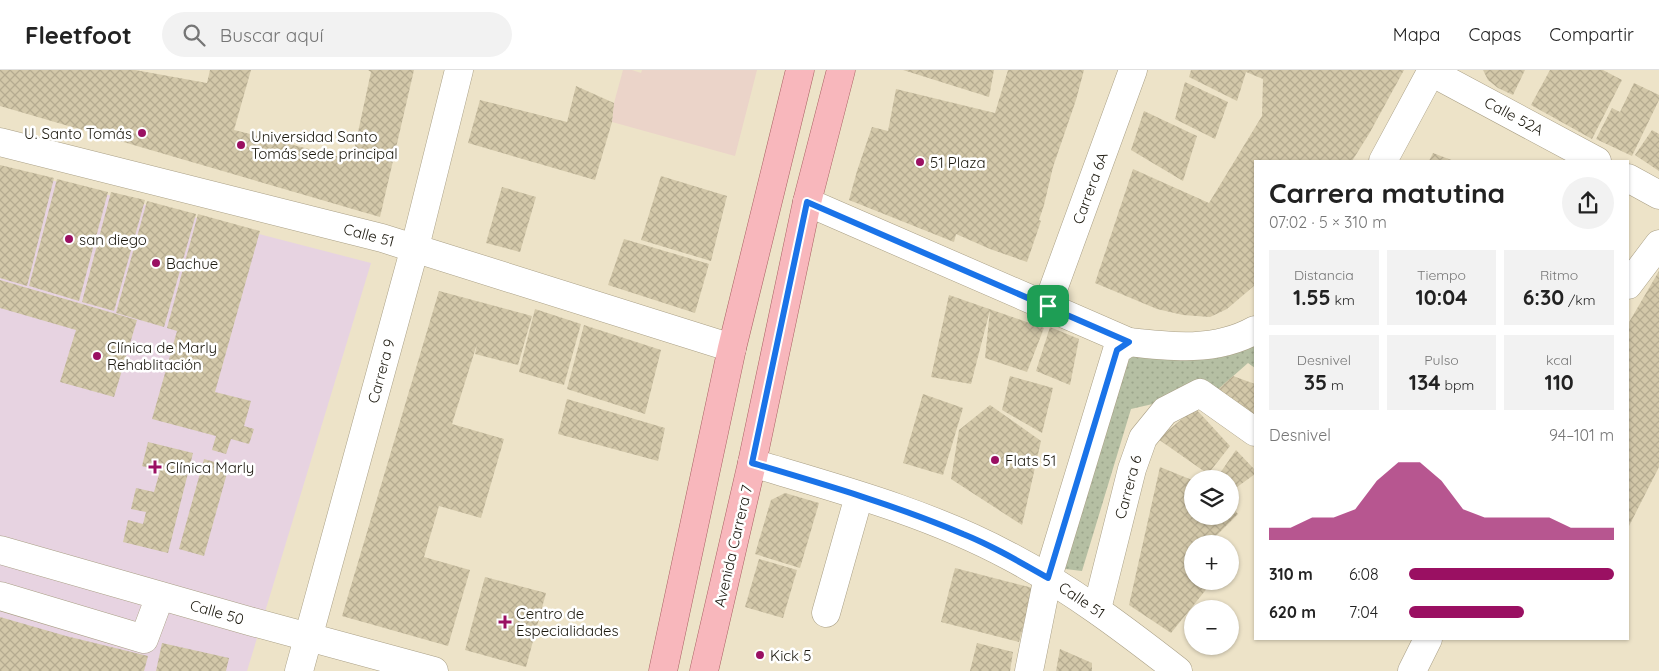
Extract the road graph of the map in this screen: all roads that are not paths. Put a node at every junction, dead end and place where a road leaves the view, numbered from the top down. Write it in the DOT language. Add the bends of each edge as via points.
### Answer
graph roads {
  1 [pos="458,70"];
  2 [pos="800,70"];
  3 [pos="841,70"];
  4 [pos="1132,70"];
  5 [pos="1431,71"];
  6 [pos="0,142"];
  7 [pos="1384,160"];
  8 [pos="1595,160"];
  9 [pos="1629,179"];
  10 [pos="1659,195"];
  11 [pos="807,202"];
  12 [pos="1659,244"];
  13 [pos="415,248"];
  14 [pos="1629,284"];
  15 [pos="1048,306"];
  16 [pos="1254,330"];
  17 [pos="1129,342"];
  18 [pos="732,348"];
  19 [pos="1254,431"];
  20 [pos="752,463"];
  21 [pos="859,496"];
  22 [pos="0,550"];
  23 [pos="1048,578"];
  24 [pos="0,596"];
  25 [pos="160,596"];
  26 [pos="1097,609"];
  27 [pos="826,613"];
  28 [pos="308,636"];
  29 [pos="1428,640"];
  30 [pos="299,671"];
  31 [pos="434,671"];
  32 [pos="663,671"];
  33 [pos="704,671"];
  34 [pos="1029,671"];
  35 [pos="1178,671"];
  36 [pos="1412,671"];
  1 -- 13 [label="street, Carrera 9"];
  2 -- 18 [label="main road"];
  3 -- 11 [label="main road, Avenida Carrera 7"];
  4 -- 15 [label="street, Carrera 6A"];
  5 -- 7 [label="street"];
  5 -- 8 [label="street, Calle 52A"];
  6 -- 13 [label="street, Calle 51"];
  9 -- 10 [label="street"];
  11 -- 15 [label="street"];
  11 -- 20 [label="main road, Avenida Carrera 7"];
  12 -- 14 [label="street"];
  13 -- 18 [label="street, Calle 51"];
  13 -- 28 [label="street, Carrera 9"];
  15 -- 17 [label="street"];
  16 -- 17 [label="street" via="1214,345 1168,347"];
  17 -- 23 [label="street" via="1117,350"];
  18 -- 32 [label="main road"];
  19 -- 26 [label="street, Carrera 6" via="1200,393 1165,411 1143,438 1132,469"];
  20 -- 21 [label="street, Calle 51"];
  20 -- 33 [label="main road, Avenida Carrera 7"];
  21 -- 23 [label="street, Calle 51" via="964,534"];
  21 -- 27 [label="street"];
  22 -- 25 [label="street, Calle 50"];
  23 -- 26 [label="street, Calle 51"];
  23 -- 34 [label="street"];
  24 -- 25 [label="street" via="144,639"];
  25 -- 28 [label="street, Calle 50"];
  26 -- 35 [label="street, Calle 51"];
  28 -- 30 [label="street, Carrera 9"];
  28 -- 31 [label="street, Calle 50"];
  29 -- 36 [label="street"];
}
